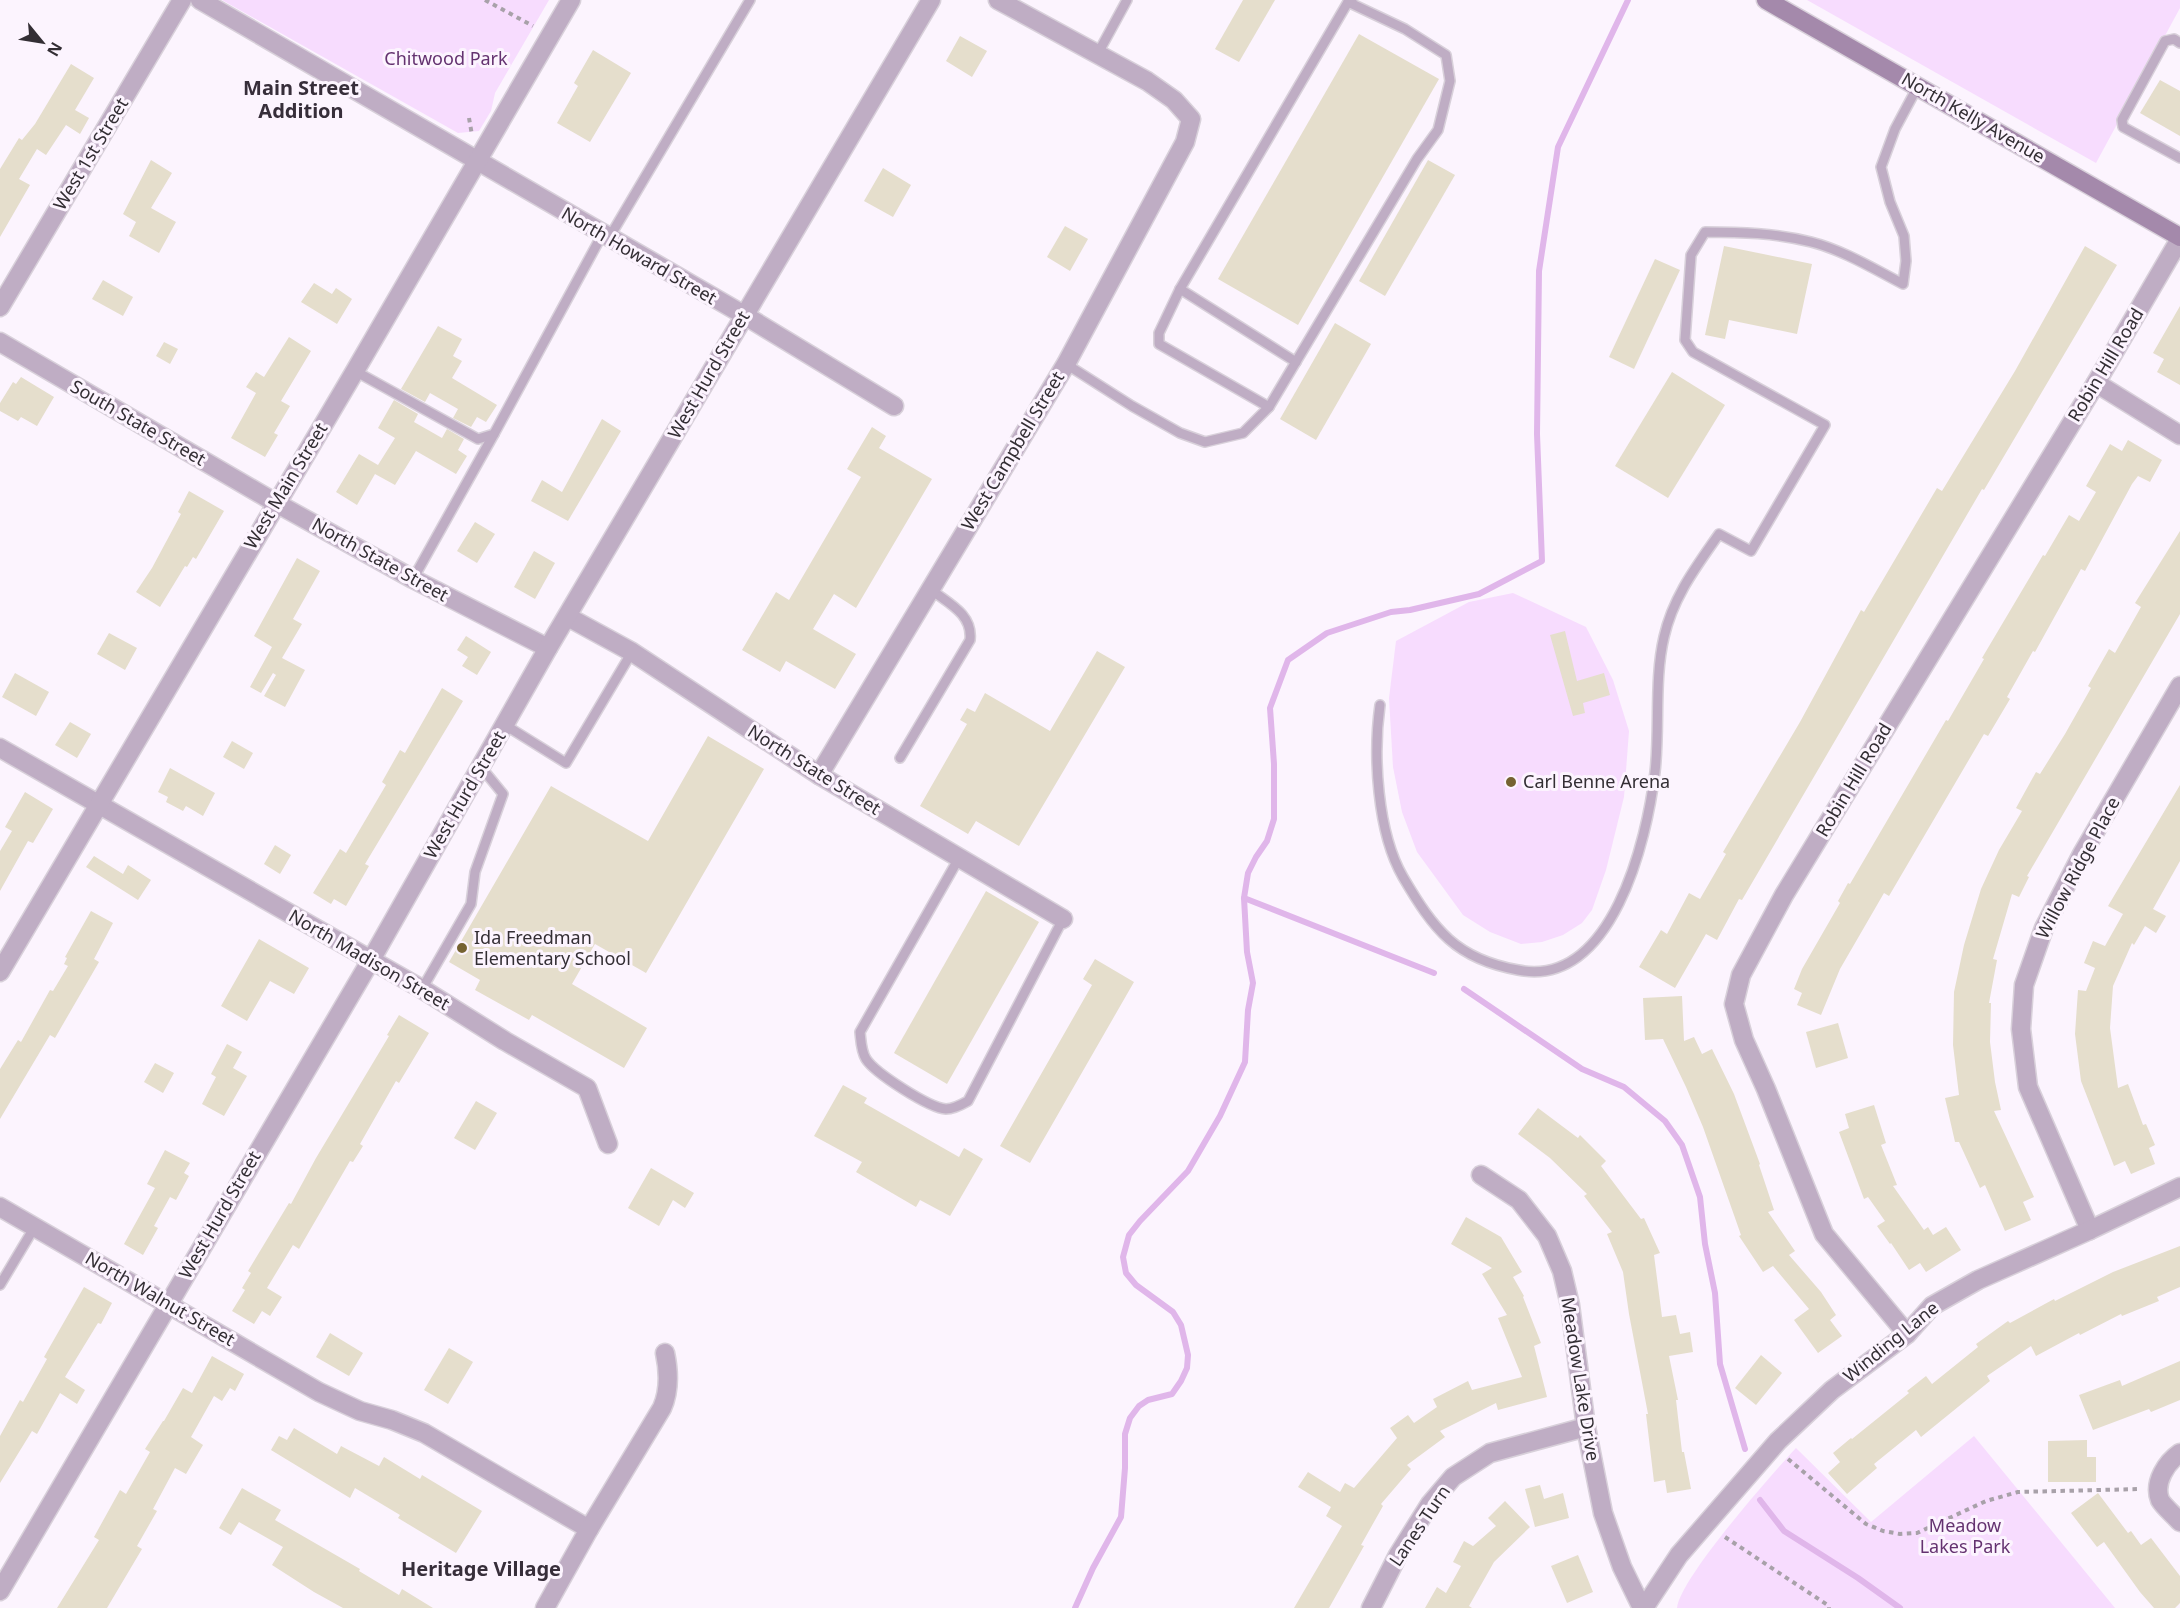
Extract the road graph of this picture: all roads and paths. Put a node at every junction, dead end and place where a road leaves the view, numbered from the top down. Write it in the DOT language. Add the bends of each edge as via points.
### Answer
graph roads {
  1 [pos="182,0"];
  2 [pos="200,0"];
  3 [pos="485,0"];
  4 [pos="571,0"];
  5 [pos="750,0"];
  6 [pos="931,0"];
  7 [pos="998,0"];
  8 [pos="1127,0"];
  9 [pos="1766,0"];
  10 [pos="1350,1"];
  11 [pos="533,26"];
  12 [pos="2180,43"];
  13 [pos="1097,55"];
  14 [pos="1918,86"];
  15 [pos="2180,158"];
  16 [pos="477,162"];
  17 [pos="605,236"];
  18 [pos="2180,238"];
  19 [pos="1180,289"];
  20 [pos="0,307"];
  21 [pos="744,315"];
  22 [pos="0,342"];
  23 [pos="1296,362"];
  24 [pos="1066,364"];
  25 [pos="356,371"];
  26 [pos="2096,383"];
  27 [pos="894,406"];
  28 [pos="1269,406"];
  29 [pos="494,434"];
  30 [pos="2180,435"];
  31 [pos="276,503"];
  32 [pos="413,579"];
  33 [pos="930,589"];
  34 [pos="568,617"];
  35 [pos="548,648"];
  36 [pos="632,652"];
  37 [pos="2180,686"];
  38 [pos="1380,705"];
  39 [pos="505,725"];
  40 [pos="0,748"];
  41 [pos="900,758"];
  42 [pos="481,767"];
  43 [pos="819,776"];
  44 [pos="99,804"];
  45 [pos="959,858"];
  46 [pos="1063,918"];
  47 [pos="371,960"];
  48 [pos="0,972"];
  49 [pos="422,988"];
  50 [pos="608,1144"];
  51 [pos="1481,1175"];
  52 [pos="2180,1187"];
  53 [pos="0,1207"];
  54 [pos="34,1228"];
  55 [pos="2090,1230"];
  56 [pos="0,1285"];
  57 [pos="169,1303"];
  58 [pos="1906,1334"];
  59 [pos="665,1353"];
  60 [pos="1586,1427"];
  61 [pos="2180,1453"];
  62 [pos="1788,1459"];
  63 [pos="2160,1488"];
  64 [pos="2180,1522"];
  65 [pos="589,1529"];
  66 [pos="1725,1537"];
  67 [pos="0,1591"];
  68 [pos="544,1608"];
  69 [pos="1371,1608"];
  70 [pos="1643,1608"];
  71 [pos="1829,1608"];
  1 -- 20 [label="street, West 1st Street"];
  2 -- 16 [label="street, North Howard Street"];
  3 -- 11 [label="path"];
  4 -- 16 [label="street, West Main Street"];
  5 -- 17 [label="lane"];
  6 -- 21 [label="street, West Hurd Street"];
  7 -- 13 [label="street"];
  8 -- 13 [label="lane"];
  9 -- 14 [label="main road, North Kelly Avenue"];
  10 -- 19 [label="lane"];
  10 -- 23 [label="lane" via="1446,54 1450,81 1438,130"];
  12 -- 15 [label="lane" via="2174,39 2165,42 2122,120 2123,127"];
  13 -- 24 [label="street, West Campbell Street" via="1174,99 1191,119 1185,142"];
  14 -- 18 [label="main road, North Kelly Avenue"];
  14 -- 38 [label="lane" via="1895,129 1881,167 1904,236 1903,284 1812,242 1756,232 1705,232 1691,255 1685,339 1693,352 1825,425 1751,551 1719,534 1671,610 1663,639 1655,772 1645,829 1617,909 1584,951 1564,965 1544,971 1522,971 1475,958 1435,927 1400,872 1391,847 1375,751"];
  16 -- 17 [label="street, North Howard Street"];
  16 -- 25 [label="street, West Main Street"];
  17 -- 21 [label="street, North Howard Street"];
  17 -- 29 [label="lane"];
  18 -- 26 [label="street, Robin Hill Road"];
  19 -- 23 [label="lane"];
  19 -- 28 [label="lane" via="1159,333 1159,344"];
  21 -- 27 [label="street, North Howard Street"];
  21 -- 34 [label="street, West Hurd Street"];
  22 -- 31 [label="street, South State Street"];
  23 -- 28 [label="lane"];
  24 -- 28 [label="lane" via="1170,428 1205,442 1243,433"];
  24 -- 33 [label="street, West Campbell Street"];
  25 -- 29 [label="lane" via="478,439"];
  25 -- 31 [label="street, West Main Street"];
  26 -- 30 [label="street"];
  26 -- 58 [label="street, Robin Hill Road" via="1784,895 1741,975 1734,1004 1744,1040 1824,1234"];
  29 -- 32 [label="lane"];
  31 -- 32 [label="street, North State Street"];
  31 -- 44 [label="street, West Main Street"];
  32 -- 35 [label="street, North State Street"];
  33 -- 41 [label="lane" via="961,612 972,628 970,640"];
  33 -- 43 [label="street, West Campbell Street"];
  34 -- 35 [label="street, West Hurd Street"];
  34 -- 36 [label="street, North State Street"];
  35 -- 39 [label="street, West Hurd Street"];
  36 -- 39 [label="lane" via="566,763"];
  36 -- 43 [label="street, North State Street"];
  37 -- 55 [label="street, Willow Ridge Place" via="2082,854 2044,928 2024,985 2021,1029 2028,1087"];
  39 -- 42 [label="street, West Hurd Street"];
  40 -- 44 [label="street, North Madison Street"];
  42 -- 47 [label="street, West Hurd Street"];
  42 -- 49 [label="lane" via="503,794 475,872 471,904"];
  43 -- 45 [label="street, North State Street"];
  44 -- 47 [label="street, North Madison Street"];
  44 -- 48 [label="street, West Main Street"];
  45 -- 46 [label="street, North State Street"];
  45 -- 46 [label="lane" via="860,1032 864,1057 875,1071 929,1104 945,1109 968,1101"];
  47 -- 49 [label="street, North Madison Street"];
  47 -- 57 [label="street, West Hurd Street"];
  49 -- 50 [label="street, North Madison Street" via="587,1088"];
  51 -- 60 [label="street, Meadow Lake Drive" via="1519,1200 1547,1236 1562,1271"];
  52 -- 55 [label="street, Winding Lane"];
  53 -- 54 [label="street, North Walnut Street"];
  54 -- 56 [label="lane"];
  54 -- 57 [label="street, North Walnut Street"];
  55 -- 58 [label="street, Winding Lane" via="1978,1280 1932,1306"];
  57 -- 65 [label="street, North Walnut Street" via="319,1392 424,1433"];
  57 -- 67 [label="street, West Hurd Street"];
  58 -- 70 [label="street, Winding Lane" via="1832,1390 1778,1441 1679,1555"];
  59 -- 65 [label="street" via="668,1389 662,1408"];
  60 -- 69 [label="street, Lanes Turn" via="1490,1453 1453,1477 1430,1504 1398,1555"];
  60 -- 70 [label="street, Meadow Lake Drive" via="1603,1513 1622,1567"];
  61 -- 63 [label="street" via="2160,1479"];
  62 -- 63 [label="path" via="1866,1524 1900,1534 1917,1533 1986,1501 2018,1492"];
  63 -- 64 [label="street" via="2160,1499"];
  65 -- 68 [label="street"];
  66 -- 71 [label="path"];
}
